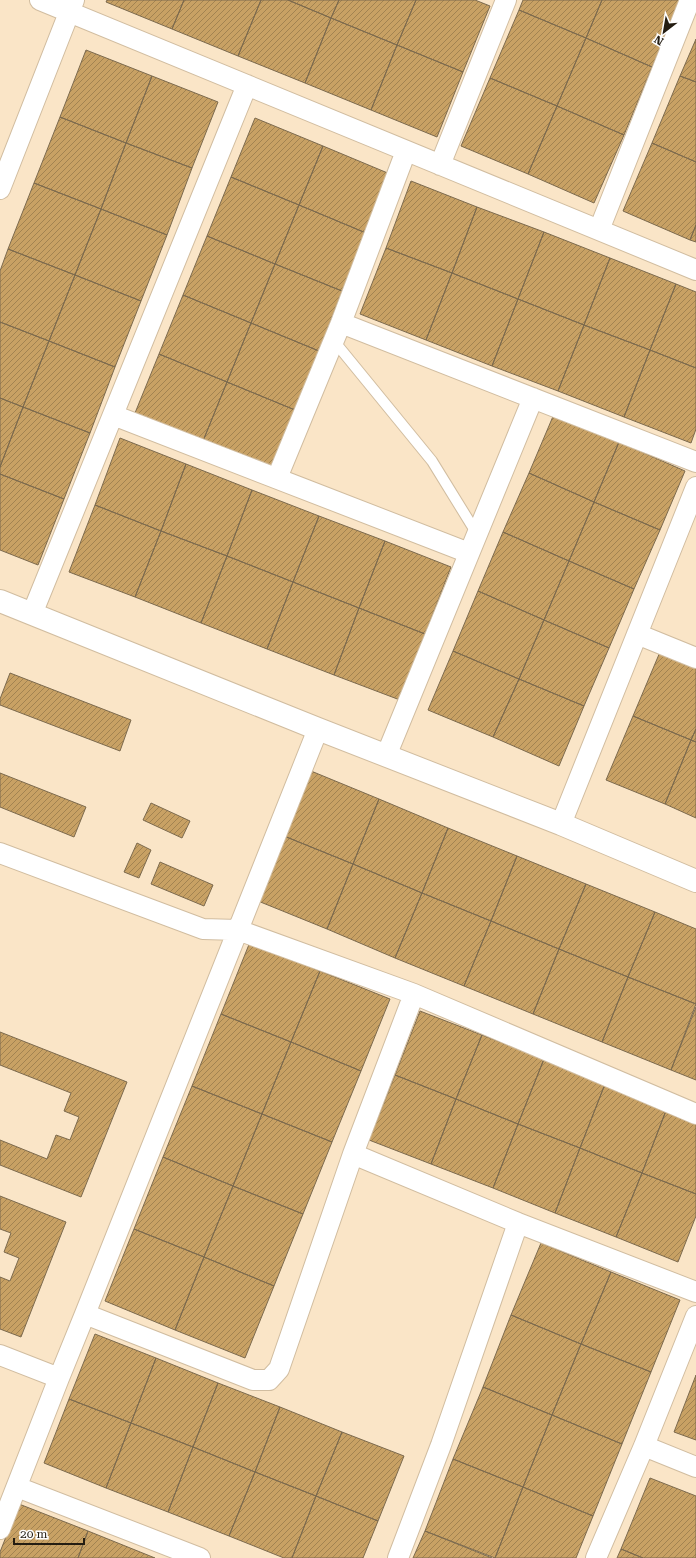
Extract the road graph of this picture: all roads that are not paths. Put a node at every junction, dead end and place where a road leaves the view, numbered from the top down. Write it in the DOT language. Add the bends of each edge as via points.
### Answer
graph roads {
  1 [pos="40,0"];
  2 [pos="506,0"];
  3 [pos="690,0"];
  4 [pos="72,6"];
  5 [pos="247,85"];
  6 [pos="406,151"];
  7 [pos="440,165"];
  8 [pos="0,188"];
  9 [pos="599,230"];
  10 [pos="696,270"];
  11 [pos="337,332"];
  12 [pos="533,398"];
  13 [pos="113,414"];
  14 [pos="696,462"];
  15 [pos="277,478"];
  16 [pos="696,487"];
  17 [pos="477,534"];
  18 [pos="469,553"];
  19 [pos="0,601"];
  20 [pos="32,614"];
  21 [pos="637,634"];
  22 [pos="696,658"];
  23 [pos="318,729"];
  24 [pos="386,756"];
  25 [pos="561,824"];
  26 [pos="0,853"];
  27 [pos="696,881"];
  28 [pos="238,930"];
  29 [pos="414,994"];
  30 [pos="696,1114"];
  31 [pos="353,1154"];
  32 [pos="518,1224"];
  33 [pos="696,1292"];
  34 [pos="85,1314"];
  35 [pos="696,1316"];
  36 [pos="0,1355"];
  37 [pos="59,1378"];
  38 [pos="644,1446"];
  39 [pos="696,1466"];
  40 [pos="17,1487"];
  41 [pos="0,1529"];
  42 [pos="196,1557"];
  43 [pos="398,1558"];
  44 [pos="596,1558"];
  1 -- 4 [label="street"];
  2 -- 7 [label="street"];
  3 -- 9 [label="street"];
  4 -- 5 [label="street"];
  4 -- 8 [label="street"];
  5 -- 6 [label="street"];
  5 -- 13 [label="street"];
  6 -- 7 [label="street"];
  6 -- 11 [label="street"];
  7 -- 9 [label="street"];
  9 -- 10 [label="street"];
  11 -- 12 [label="street"];
  11 -- 15 [label="street"];
  11 -- 17 [label="lane" via="432,461"];
  12 -- 14 [label="street"];
  12 -- 17 [label="street"];
  13 -- 15 [label="street"];
  13 -- 20 [label="street"];
  15 -- 18 [label="street"];
  16 -- 21 [label="street"];
  17 -- 18 [label="street"];
  18 -- 24 [label="street"];
  19 -- 20 [label="street"];
  20 -- 23 [label="street"];
  21 -- 22 [label="street"];
  21 -- 25 [label="street"];
  23 -- 24 [label="street"];
  23 -- 28 [label="street"];
  24 -- 25 [label="street"];
  25 -- 27 [label="street"];
  26 -- 28 [label="street" via="203,929"];
  28 -- 29 [label="street"];
  28 -- 34 [label="street"];
  29 -- 30 [label="street"];
  29 -- 31 [label="street"];
  31 -- 32 [label="street"];
  31 -- 34 [label="street" via="279,1369 268,1380 253,1380"];
  32 -- 33 [label="street"];
  32 -- 43 [label="street" via="441,1445"];
  34 -- 37 [label="street"];
  35 -- 38 [label="street"];
  36 -- 37 [label="street"];
  37 -- 40 [label="street"];
  38 -- 39 [label="street"];
  38 -- 44 [label="street"];
  40 -- 41 [label="street"];
  40 -- 42 [label="street"];
}
